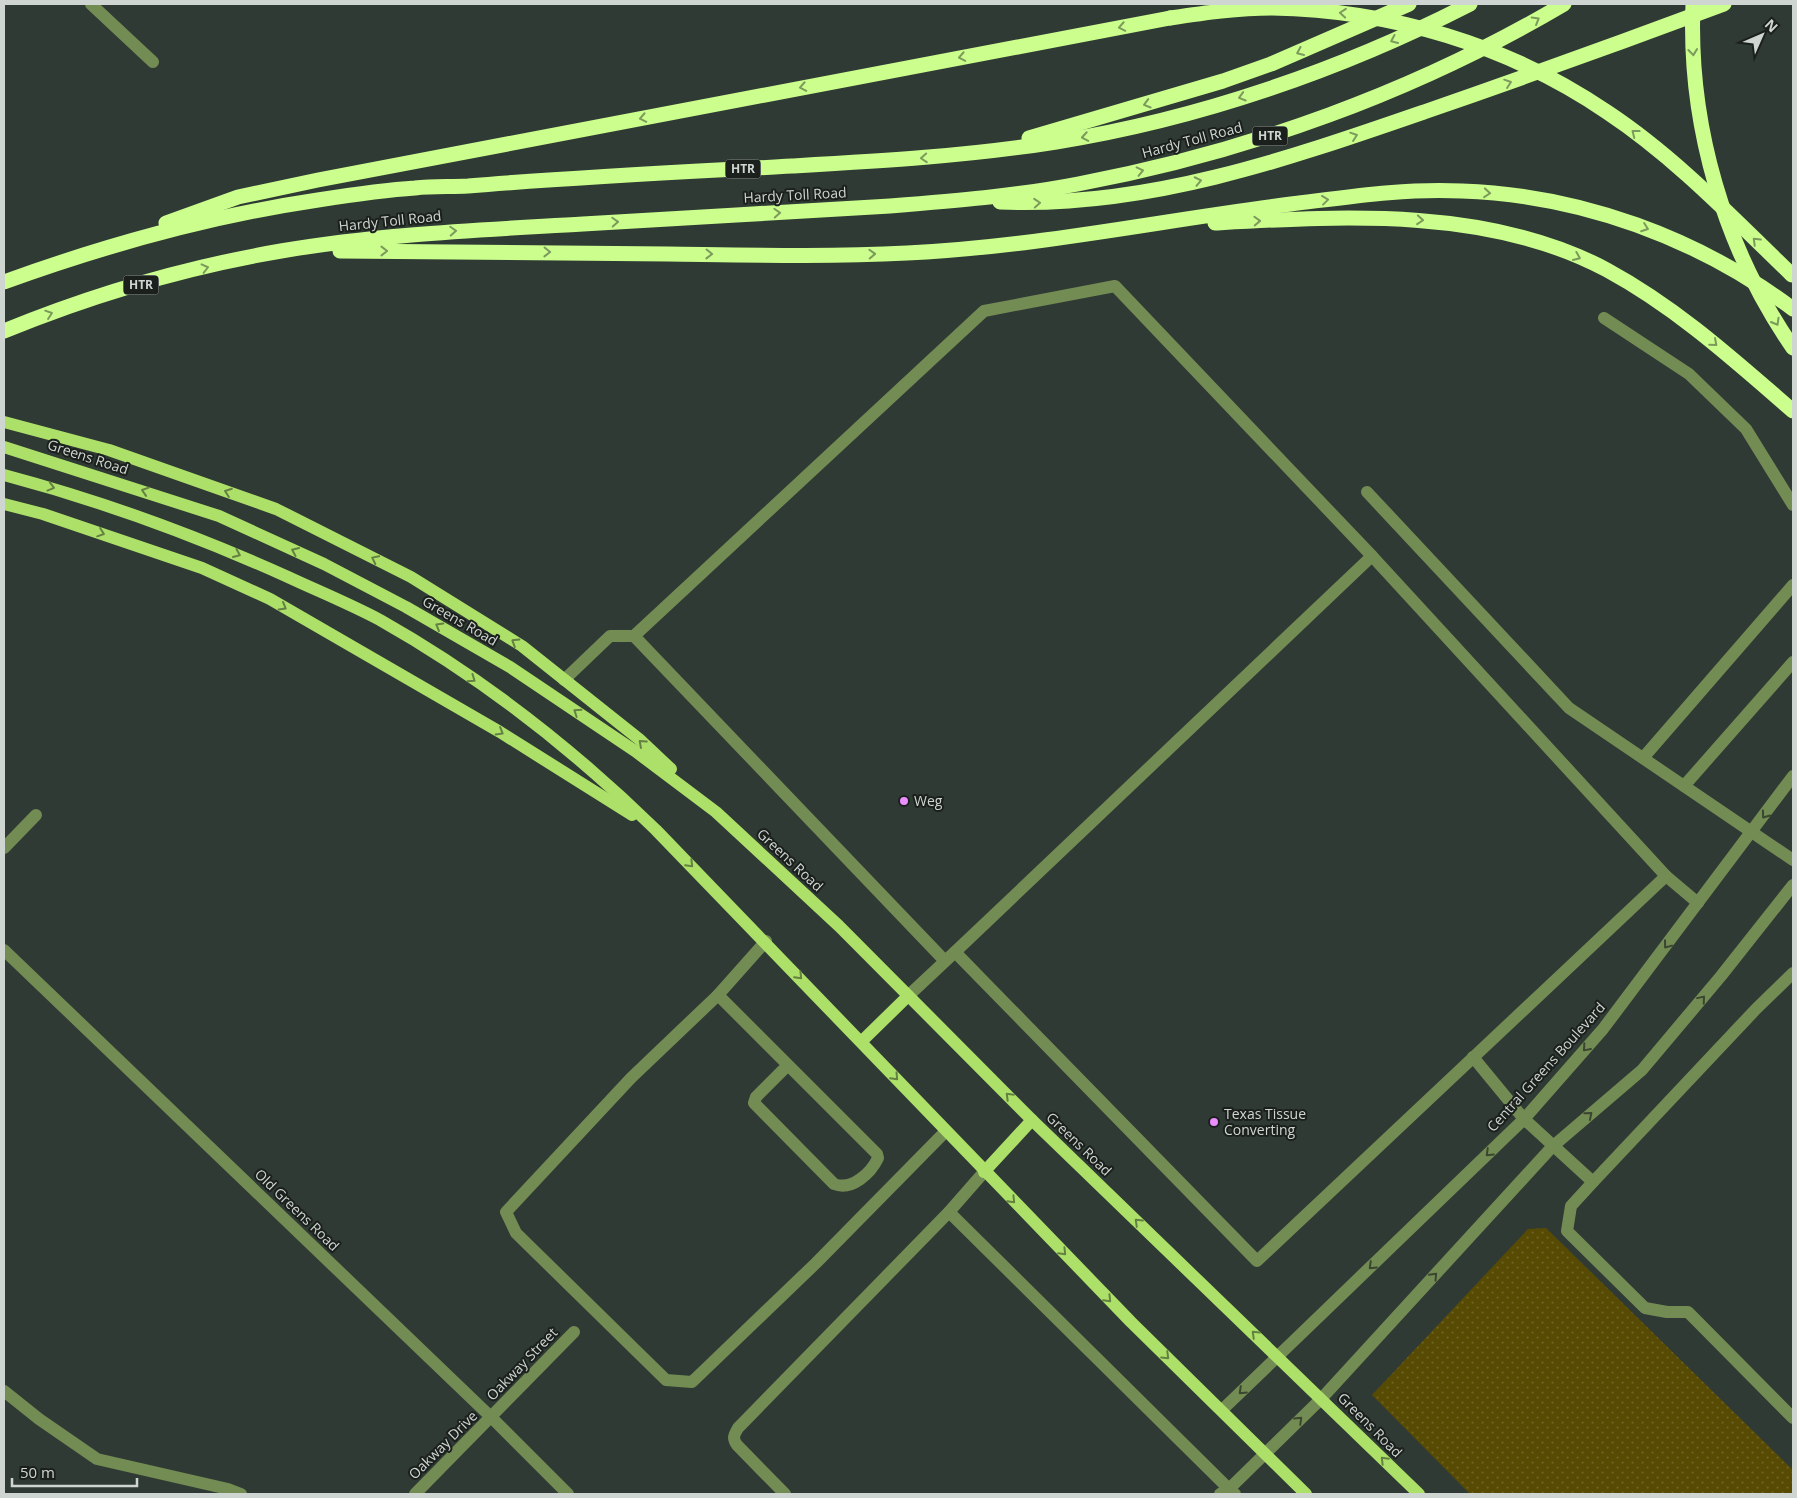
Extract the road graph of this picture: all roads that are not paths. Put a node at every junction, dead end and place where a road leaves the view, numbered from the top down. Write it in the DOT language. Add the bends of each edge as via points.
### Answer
graph roads {
  1 [pos="92,4"];
  2 [pos="1409,4"];
  3 [pos="1470,4"];
  4 [pos="1564,4"];
  5 [pos="1693,4"];
  6 [pos="1724,4"];
  7 [pos="153,62"];
  8 [pos="983,151"];
  9 [pos="954,201"];
  10 [pos="1139,227"];
  11 [pos="114,244"];
  12 [pos="283,251"];
  13 [pos="1792,275"];
  14 [pos="4,282"];
  15 [pos="1793,309"];
  16 [pos="1604,318"];
  17 [pos="4,331"];
  18 [pos="1793,348"];
  19 [pos="1793,411"];
  20 [pos="4,422"];
  21 [pos="8,448"];
  22 [pos="4,475"];
  23 [pos="1367,492"];
  24 [pos="4,504"];
  25 [pos="1793,505"];
  26 [pos="1372,556"];
  27 [pos="1793,585"];
  28 [pos="634,636"];
  29 [pos="1793,662"];
  30 [pos="564,680"];
  31 [pos="1643,758"];
  32 [pos="1793,776"];
  33 [pos="1684,786"];
  34 [pos="716,812"];
  35 [pos="36,814"];
  36 [pos="656,830"];
  37 [pos="1752,832"];
  38 [pos="4,848"];
  39 [pos="1793,860"];
  40 [pos="1666,876"];
  41 [pos="1793,884"];
  42 [pos="1698,903"];
  43 [pos="766,941"];
  44 [pos="4,950"];
  45 [pos="955,952"];
  46 [pos="945,961"];
  47 [pos="1793,973"];
  48 [pos="718,995"];
  49 [pos="908,996"];
  50 [pos="862,1041"];
  51 [pos="1473,1057"];
  52 [pos="788,1065"];
  53 [pos="1524,1119"];
  54 [pos="1032,1120"];
  55 [pos="945,1132"];
  56 [pos="1552,1147"];
  57 [pos="984,1172"];
  58 [pos="1593,1182"];
  59 [pos="949,1212"];
  60 [pos="574,1332"];
  61 [pos="1278,1356"];
  62 [pos="4,1391"];
  63 [pos="1322,1398"];
  64 [pos="1222,1410"];
  65 [pos="492,1418"];
  66 [pos="1793,1418"];
  67 [pos="1264,1454"];
  68 [pos="1228,1493"];
  69 [pos="241,1494"];
  70 [pos="416,1494"];
  71 [pos="568,1494"];
  72 [pos="785,1494"];
  73 [pos="1306,1494"];
  74 [pos="1419,1494"];
  1 -- 7 [label="street"];
  2 -- 8 [label="highway, one-way" via="1223,82"];
  3 -- 8 [label="highway, Hardy Toll Road / HTR, one-way" via="1377,47 1241,97 1145,125"];
  9 -- 4 [label="highway, Hardy Toll Road / HTR, one-way" via="1077,184 1201,156 1266,137 1390,92 1503,39"];
  5 -- 18 [label="highway, one-way, bridge" via="1692,37 1699,113 1714,184 1744,262"];
  9 -- 6 [label="highway, one-way" via="1029,203 1081,200 1249,170 1590,54"];
  8 -- 11 [label="highway, Hardy Toll Road / HTR, one-way" via="887,160 416,187 268,208"];
  12 -- 9 [label="highway, Hardy Toll Road / HTR, one-way" via="443,232"];
  12 -- 10 [label="highway, one-way" via="846,255 959,250"];
  10 -- 15 [label="highway, one-way" via="1369,194 1462,190 1505,194 1551,201 1671,237 1744,274"];
  10 -- 19 [label="highway, one-way" via="1260,220 1409,219 1454,222 1506,234 1573,255 1641,290 1698,330"];
  13 -- 11 [label="highway, one-way, bridge" via="1688,176 1635,132 1580,94 1518,62 1459,39 1408,25 1357,15 1270,8 1170,18 238,197"];
  11 -- 14 [label="highway, Hardy Toll Road / HTR"];
  17 -- 12 [label="highway, Hardy Toll Road / HTR, one-way" via="85,301 151,282"];
  16 -- 25 [label="street" via="1689,374 1746,429"];
  30 -- 20 [label="main road, one-way" via="522,646 411,577 276,510 109,450"];
  34 -- 21 [label="main road, Greens Road, one-way" via="635,751 510,667 332,568 220,516"];
  22 -- 36 [label="main road, one-way" via="64,491 210,542 379,620 458,669 547,732 608,783"];
  23 -- 31 [label="street" via="1569,708"];
  24 -- 36 [label="main road, one-way" via="202,568 270,600 500,732"];
  26 -- 28 [label="street" via="1115,286 984,311"];
  26 -- 40 [label="street"];
  26 -- 45 [label="street"];
  27 -- 31 [label="street"];
  28 -- 30 [label="street" via="610,636"];
  28 -- 46 [label="street"];
  29 -- 33 [label="street"];
  34 -- 30 [label="main road, one-way" via="638,739"];
  31 -- 33 [label="street"];
  32 -- 37 [label="street, Central Greens Boulevard, one-way"];
  33 -- 37 [label="street"];
  34 -- 49 [label="main road, Greens Road" via="839,926"];
  35 -- 38 [label="street"];
  36 -- 43 [label="main road, one-way"];
  37 -- 39 [label="street"];
  37 -- 42 [label="street, Central Greens Boulevard"];
  40 -- 42 [label="street"];
  40 -- 51 [label="street"];
  56 -- 41 [label="street, one-way" via="1642,1070"];
  42 -- 53 [label="street, Central Greens Boulevard, one-way" via="1603,1029"];
  43 -- 48 [label="street"];
  43 -- 50 [label="main road, one-way"];
  44 -- 65 [label="street, Old Greens Road"];
  45 -- 46 [label="street"];
  45 -- 51 [label="street" via="1257,1261"];
  46 -- 49 [label="street"];
  47 -- 58 [label="street"];
  48 -- 52 [label="street"];
  48 -- 55 [label="street" via="631,1078 506,1212 516,1233 666,1380 692,1382"];
  49 -- 50 [label="main road"];
  54 -- 49 [label="main road, Greens Road, one-way"];
  50 -- 55 [label="main road, one-way"];
  51 -- 53 [label="street"];
  52 -- 52 [label="street" via="877,1154 875,1164 853,1184 842,1187 834,1184 754,1104 756,1097"];
  53 -- 56 [label="street"];
  53 -- 61 [label="street, Central Greens Boulevard, one-way"];
  54 -- 57 [label="main road"];
  61 -- 54 [label="main road, Greens Road, one-way"];
  55 -- 57 [label="main road"];
  56 -- 58 [label="street"];
  63 -- 56 [label="street, one-way"];
  57 -- 59 [label="street"];
  57 -- 64 [label="main road, one-way"];
  58 -- 66 [label="street" via="1571,1206 1567,1231 1644,1308 1688,1312"];
  59 -- 68 [label="street"];
  59 -- 72 [label="street" via="734,1434 733,1440 737,1445"];
  60 -- 65 [label="street, Oakway Street"];
  61 -- 63 [label="main road, Greens Road"];
  61 -- 64 [label="street, Central Greens Boulevard, one-way"];
  62 -- 69 [label="street" via="97,1459"];
  67 -- 63 [label="street, one-way"];
  74 -- 63 [label="main road, Greens Road, one-way"];
  64 -- 67 [label="main road"];
  65 -- 70 [label="street, Oakway Drive"];
  65 -- 71 [label="street, Old Greens Road"];
  67 -- 68 [label="street"];
  67 -- 73 [label="main road"];
}
